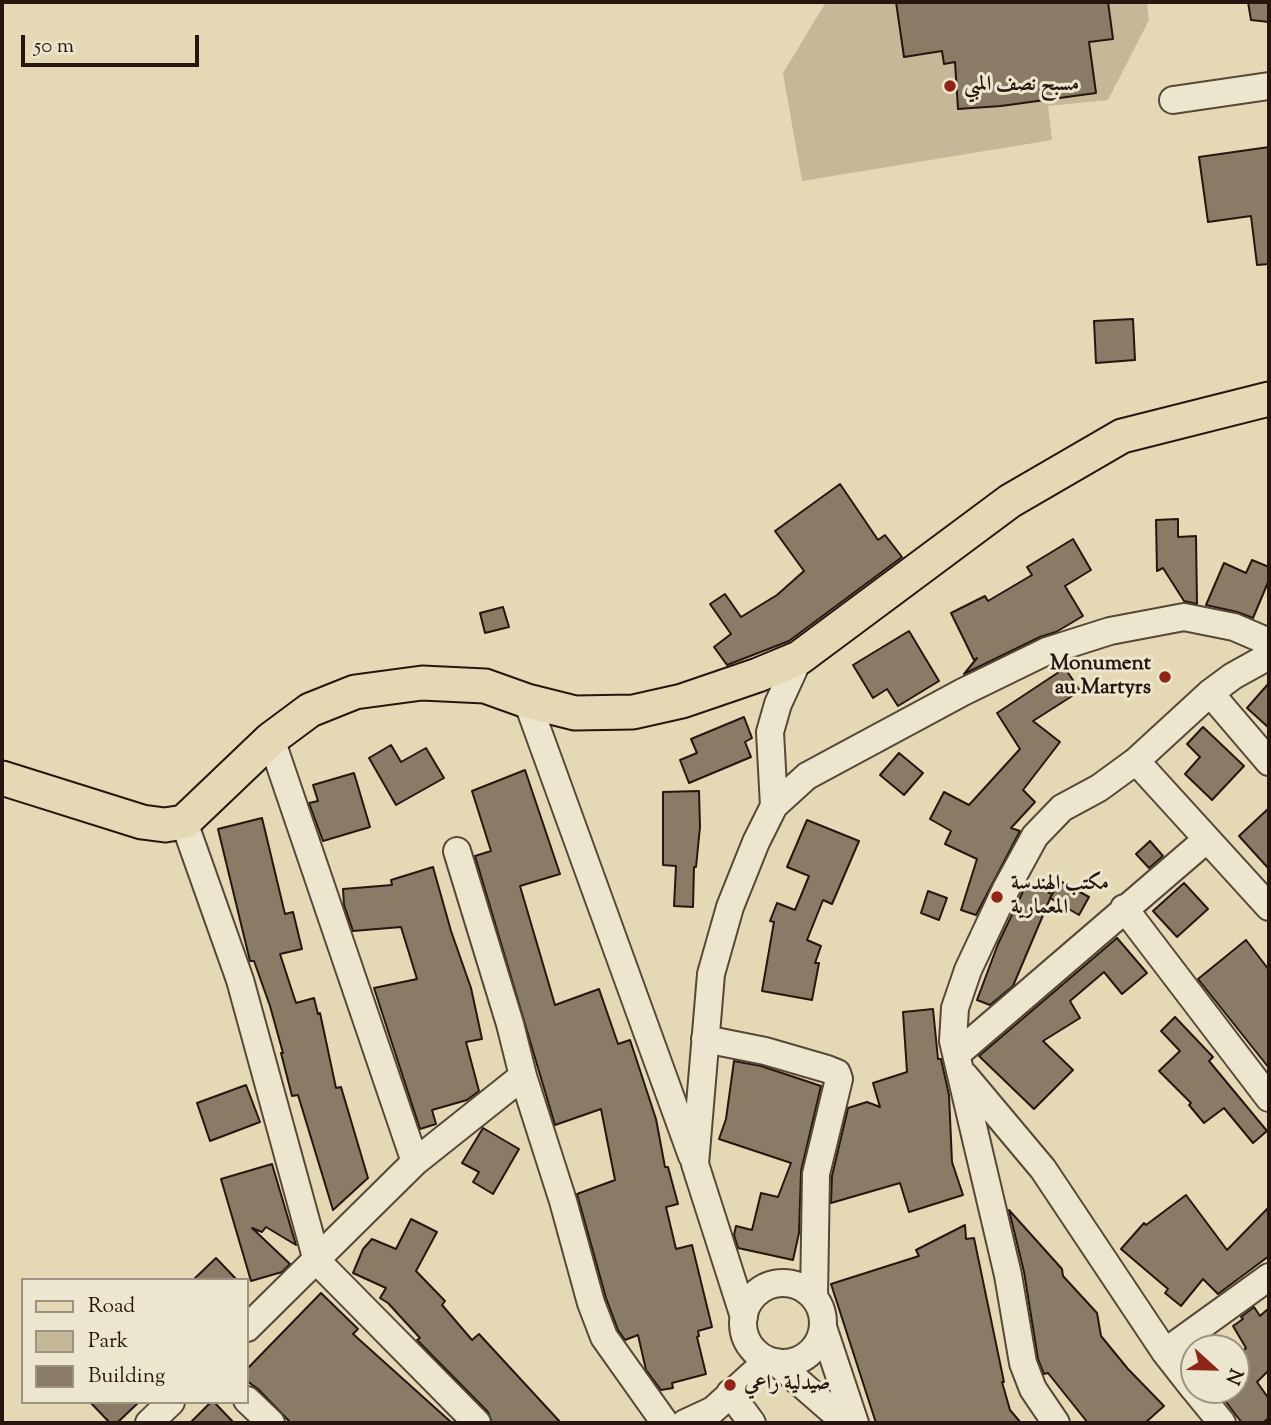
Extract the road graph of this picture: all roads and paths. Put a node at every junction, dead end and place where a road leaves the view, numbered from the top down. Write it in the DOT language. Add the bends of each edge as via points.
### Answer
graph roads {
  1 [pos="1269,86"];
  2 [pos="1173,100"];
  3 [pos="1269,399"];
  4 [pos="1269,642"];
  5 [pos="1269,656"];
  6 [pos="799,658"];
  7 [pos="1210,693"];
  8 [pos="527,701"];
  9 [pos="271,739"];
  10 [pos="1136,761"];
  11 [pos="1269,762"];
  12 [pos="2,778"];
  13 [pos="774,806"];
  14 [pos="184,822"];
  15 [pos="1206,840"];
  16 [pos="457,851"];
  17 [pos="1269,907"];
  18 [pos="1124,908"];
  19 [pos="705,1039"];
  20 [pos="959,1063"];
  21 [pos="523,1076"];
  22 [pos="1269,1098"];
  23 [pos="415,1162"];
  24 [pos="695,1164"];
  25 [pos="724,1259"];
  26 [pos="317,1261"];
  27 [pos="1269,1277"];
  28 [pos="783,1283"];
  29 [pos="814,1297"];
  30 [pos="744,1317"];
  31 [pos="248,1327"];
  32 [pos="823,1327"];
  33 [pos="1165,1352"];
  34 [pos="772,1361"];
  35 [pos="1180,1370"];
  36 [pos="248,1401"];
  37 [pos="169,1404"];
  38 [pos="1207,1404"];
  39 [pos="717,1409"];
  40 [pos="149,1423"];
  41 [pos="271,1423"];
  42 [pos="477,1423"];
  43 [pos="665,1423"];
  44 [pos="685,1423"];
  45 [pos="752,1423"];
  46 [pos="846,1423"];
  47 [pos="855,1423"];
  48 [pos="1056,1423"];
  49 [pos="1222,1423"];
  1 -- 2 [label="street"];
  3 -- 6 [label="main road" via="1112,441 1010,502"];
  4 -- 13 [label="street" via="1234,628 1184,617 1110,631 1048,651 807,776"];
  5 -- 7 [label="street"];
  6 -- 8 [label="main road" via="682,701 633,712 575,713"];
  6 -- 13 [label="street" via="770,732"];
  7 -- 10 [label="street"];
  7 -- 11 [label="street"];
  8 -- 9 [label="main road" via="485,686 422,683 355,692 310,710"];
  8 -- 24 [label="street"];
  9 -- 14 [label="main road"];
  9 -- 23 [label="street"];
  10 -- 15 [label="street"];
  10 -- 20 [label="street" via="1062,808 1035,836 968,970 955,1009 953,1041"];
  12 -- 14 [label="main road" via="142,822"];
  13 -- 19 [label="street" via="730,906 711,974"];
  14 -- 26 [label="street" via="240,979"];
  15 -- 17 [label="street"];
  15 -- 18 [label="street"];
  16 -- 21 [label="street"];
  18 -- 20 [label="street"];
  18 -- 22 [label="street"];
  19 -- 24 [label="street"];
  19 -- 29 [label="street" via="827,1069 839,1079 816,1174"];
  20 -- 33 [label="street" via="1043,1169"];
  20 -- 48 [label="street" via="1008,1275 1023,1363 1033,1389"];
  21 -- 23 [label="street"];
  21 -- 43 [label="street" via="604,1337"];
  23 -- 26 [label="street"];
  24 -- 25 [label="street"];
  25 -- 28 [label="street"];
  25 -- 30 [label="street"];
  26 -- 31 [label="street"];
  26 -- 42 [label="street"];
  27 -- 33 [label="street"];
  28 -- 29 [label="street" via="800,1286"];
  28 -- 30 [label="street" via="762,1289"];
  29 -- 32 [label="street"];
  30 -- 34 [label="street" via="751,1347"];
  32 -- 34 [label="street" via="818,1343 807,1355 792,1362"];
  32 -- 47 [label="street"];
  33 -- 35 [label="street"];
  34 -- 39 [label="street"];
  34 -- 46 [label="street"];
  36 -- 41 [label="street"];
  37 -- 40 [label="street"];
  38 -- 49 [label="street"];
  39 -- 44 [label="street"];
  39 -- 45 [label="street"];
}
